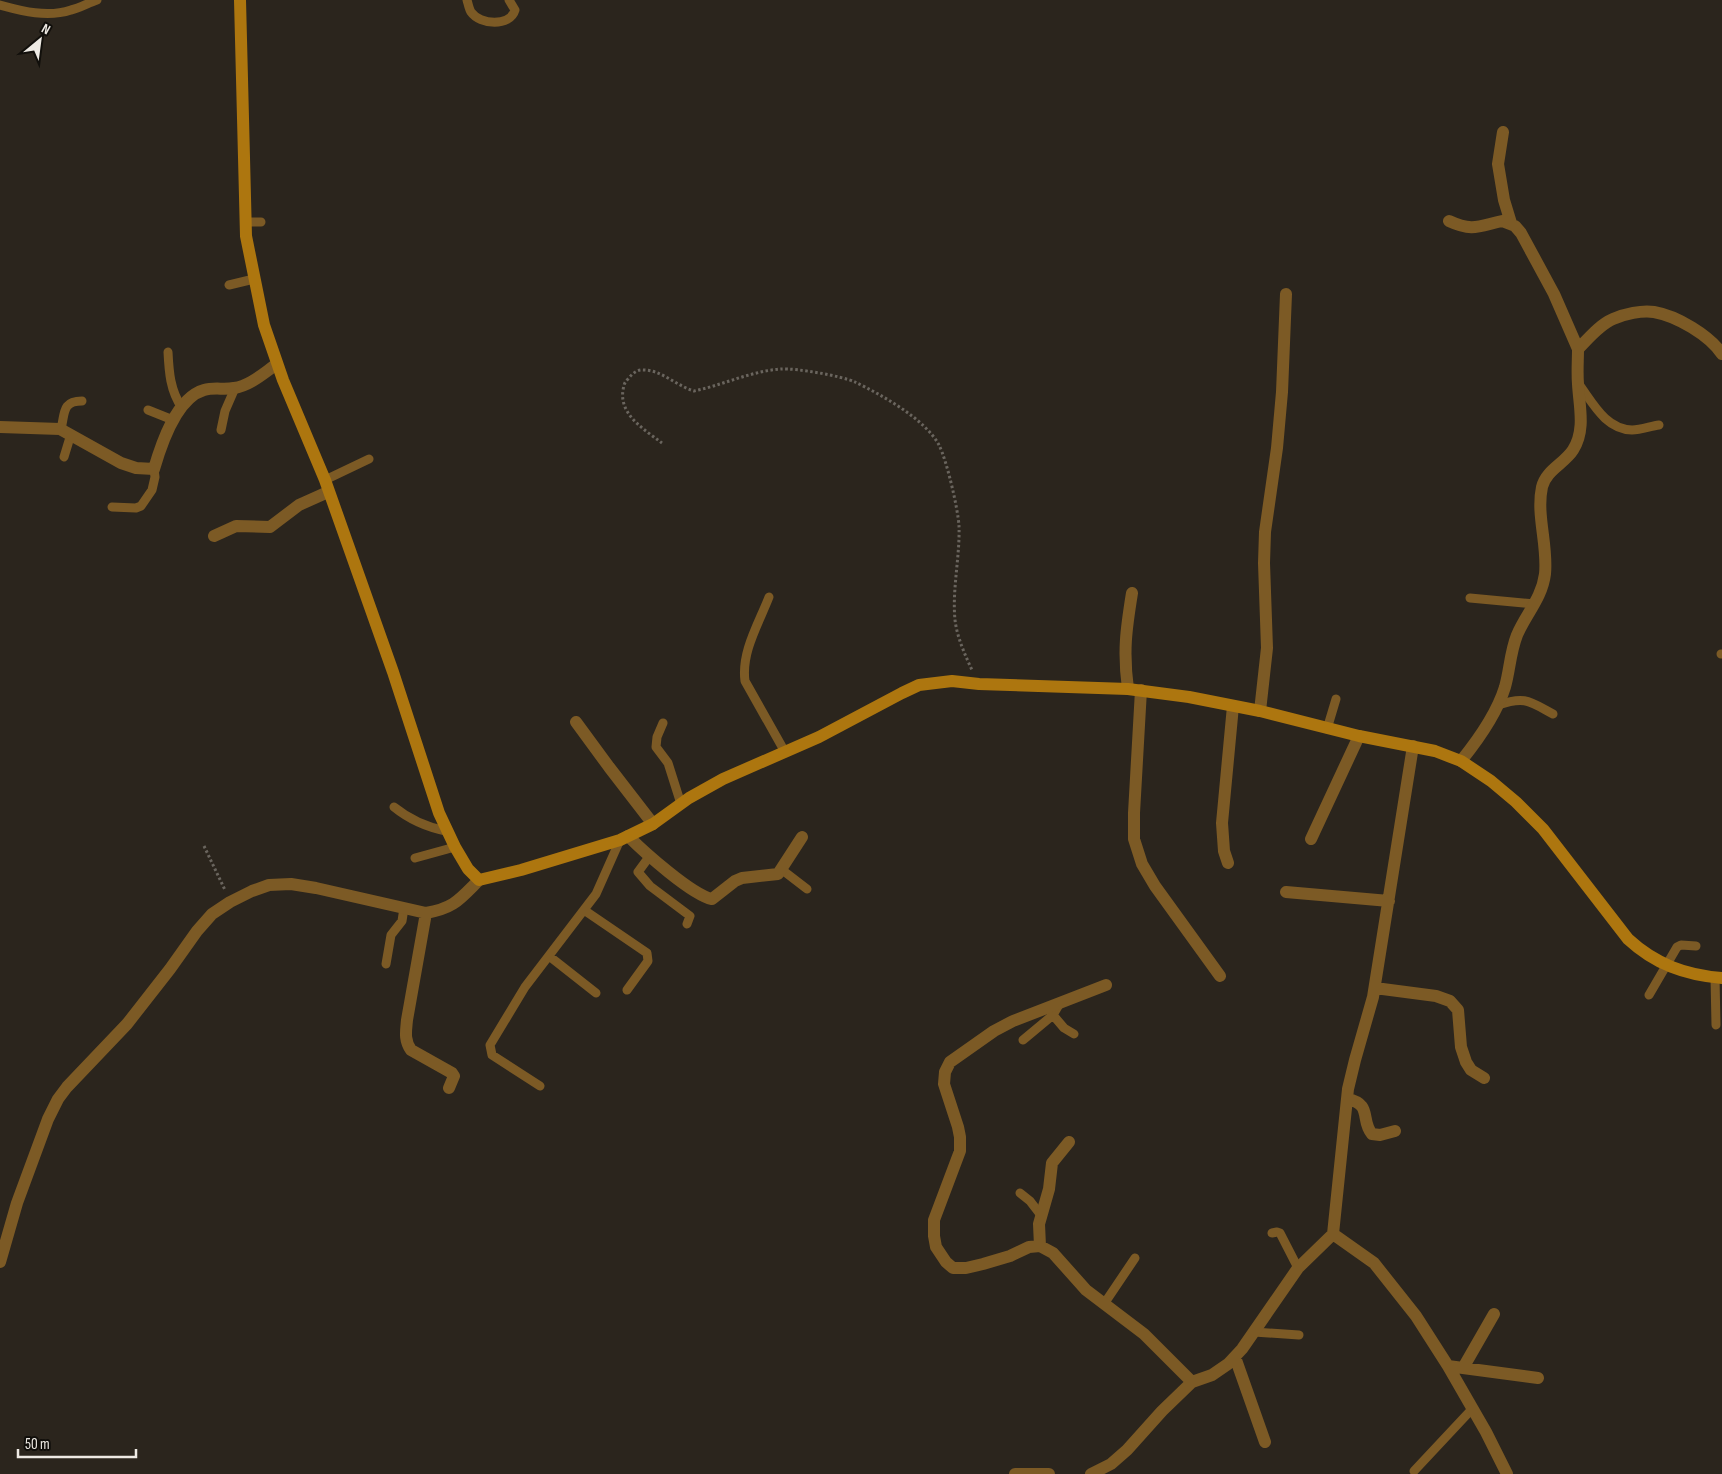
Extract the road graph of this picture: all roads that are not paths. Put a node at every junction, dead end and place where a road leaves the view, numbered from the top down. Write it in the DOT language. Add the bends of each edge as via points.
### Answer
graph roads {
  1 [pos="97,0"];
  2 [pos="240,0"];
  3 [pos="467,0"];
  4 [pos="509,0"];
  5 [pos="0,5"];
  6 [pos="1504,132"];
  7 [pos="1448,221"];
  8 [pos="245,222"];
  9 [pos="261,222"];
  10 [pos="1511,223"];
  11 [pos="254,279"];
  12 [pos="230,285"];
  13 [pos="1286,294"];
  14 [pos="1578,350"];
  15 [pos="168,352"];
  16 [pos="1722,354"];
  17 [pos="278,364"];
  18 [pos="1578,383"];
  19 [pos="235,388"];
  20 [pos="82,401"];
  21 [pos="182,408"];
  22 [pos="148,410"];
  23 [pos="173,420"];
  24 [pos="1659,424"];
  25 [pos="0,427"];
  26 [pos="221,430"];
  27 [pos="66,432"];
  28 [pos="64,457"];
  29 [pos="369,459"];
  30 [pos="154,469"];
  31 [pos="326,486"];
  32 [pos="112,507"];
  33 [pos="214,536"];
  34 [pos="1132,593"];
  35 [pos="769,597"];
  36 [pos="1470,598"];
  37 [pos="1535,604"];
  38 [pos="1135,690"];
  39 [pos="1336,699"];
  40 [pos="1498,705"];
  41 [pos="1233,706"];
  42 [pos="1260,711"];
  43 [pos="1553,714"];
  44 [pos="576,722"];
  45 [pos="663,723"];
  46 [pos="1327,729"];
  47 [pos="1359,736"];
  48 [pos="1413,746"];
  49 [pos="786,752"];
  50 [pos="1461,762"];
  51 [pos="681,804"];
  52 [pos="394,807"];
  53 [pos="653,824"];
  54 [pos="446,831"];
  55 [pos="802,837"];
  56 [pos="624,838"];
  57 [pos="1311,839"];
  58 [pos="455,848"];
  59 [pos="649,857"];
  60 [pos="415,858"];
  61 [pos="1228,863"];
  62 [pos="781,870"];
  63 [pos="479,880"];
  64 [pos="807,889"];
  65 [pos="1286,892"];
  66 [pos="1389,901"];
  67 [pos="404,908"];
  68 [pos="584,910"];
  69 [pos="426,913"];
  70 [pos="687,924"];
  71 [pos="1696,946"];
  72 [pos="549,956"];
  73 [pos="386,964"];
  74 [pos="1665,965"];
  75 [pos="1220,976"];
  76 [pos="1719,977"];
  77 [pos="1106,985"];
  78 [pos="1374,988"];
  79 [pos="627,990"];
  80 [pos="596,993"];
  81 [pos="1649,995"];
  82 [pos="1060,1003"];
  83 [pos="1053,1015"];
  84 [pos="1716,1025"];
  85 [pos="1074,1034"];
  86 [pos="1023,1040"];
  87 [pos="1484,1078"];
  88 [pos="540,1086"];
  89 [pos="449,1088"];
  90 [pos="1347,1099"];
  91 [pos="1395,1131"];
  92 [pos="1069,1142"];
  93 [pos="1020,1193"];
  94 [pos="1040,1214"];
  95 [pos="1272,1233"];
  96 [pos="1333,1234"];
  97 [pos="1040,1246"];
  98 [pos="1135,1258"];
  99 [pos="0,1262"];
  100 [pos="1298,1268"];
  101 [pos="1104,1304"];
  102 [pos="1494,1314"];
  103 [pos="1254,1332"];
  104 [pos="1299,1335"];
  105 [pos="1235,1357"];
  106 [pos="1448,1366"];
  107 [pos="1463,1368"];
  108 [pos="1538,1378"];
  109 [pos="1192,1382"];
  110 [pos="1473,1408"];
  111 [pos="1265,1442"];
  112 [pos="1414,1471"];
  113 [pos="1015,1474"];
  114 [pos="1049,1474"];
  115 [pos="1091,1474"];
  116 [pos="1508,1474"];
  1 -- 5 [label="lane" via="70,11 46,13 24,12"];
  2 -- 8 [label="street"];
  3 -- 4 [label="lane" via="470,11 493,22 508,21 512,16 515,10"];
  6 -- 10 [label="street" via="1498,164"];
  7 -- 10 [label="street" via="1471,228 1502,220"];
  8 -- 9 [label="lane"];
  8 -- 11 [label="street"];
  10 -- 14 [label="street" via="1521,233 1554,294"];
  11 -- 12 [label="lane"];
  11 -- 17 [label="street" via="264,325"];
  13 -- 42 [label="street" via="1282,392 1265,532 1267,648"];
  14 -- 16 [label="street" via="1611,319 1632,313 1654,312 1700,332"];
  14 -- 18 [label="street"];
  15 -- 21 [label="lane" via="172,388"];
  17 -- 19 [label="street" via="248,384"];
  17 -- 31 [label="street"];
  18 -- 24 [label="lane" via="1610,424 1634,430"];
  18 -- 37 [label="street" via="1579,437 1573,450 1544,480 1542,490 1545,575"];
  19 -- 21 [label="street" via="202,391"];
  19 -- 26 [label="lane"];
  20 -- 27 [label="lane" via="73,401 67,406"];
  21 -- 23 [label="street"];
  22 -- 23 [label="lane"];
  23 -- 30 [label="street"];
  25 -- 27 [label="street"];
  27 -- 28 [label="lane"];
  27 -- 30 [label="street" via="121,464"];
  29 -- 31 [label="lane"];
  30 -- 32 [label="lane" via="152,490 141,506"];
  31 -- 33 [label="street" via="270,527 236,526"];
  31 -- 54 [label="street" via="394,672"];
  34 -- 38 [label="street" via="1125,635 1125,667"];
  35 -- 49 [label="lane" via="746,655 745,680"];
  36 -- 37 [label="lane"];
  37 -- 40 [label="street" via="1518,632"];
  38 -- 41 [label="street"];
  38 -- 49 [label="street" via="952,681 919,685"];
  38 -- 75 [label="street" via="1134,839 1142,864 1155,886"];
  39 -- 46 [label="lane"];
  40 -- 43 [label="lane" via="1524,699"];
  40 -- 50 [label="street"];
  41 -- 42 [label="street"];
  41 -- 61 [label="street" via="1222,823"];
  42 -- 46 [label="street"];
  44 -- 53 [label="street"];
  45 -- 51 [label="lane" via="656,748 668,763"];
  46 -- 47 [label="street"];
  47 -- 48 [label="street"];
  47 -- 57 [label="street"];
  48 -- 50 [label="street"];
  48 -- 66 [label="street"];
  49 -- 51 [label="street" via="724,779"];
  50 -- 74 [label="street" via="1491,781 1543,829 1628,939"];
  51 -- 53 [label="street"];
  52 -- 54 [label="lane" via="420,824"];
  53 -- 56 [label="street"];
  54 -- 58 [label="street"];
  55 -- 62 [label="street"];
  56 -- 59 [label="street"];
  56 -- 63 [label="street"];
  56 -- 68 [label="lane"];
  58 -- 60 [label="lane"];
  58 -- 63 [label="street"];
  59 -- 62 [label="street" via="712,899 742,878 776,875"];
  59 -- 70 [label="lane" via="638,872 650,886 690,916"];
  62 -- 64 [label="lane"];
  63 -- 69 [label="street" via="444,910"];
  65 -- 66 [label="street"];
  66 -- 78 [label="street"];
  67 -- 69 [label="street"];
  67 -- 73 [label="lane" via="402,921 390,935"];
  67 -- 99 [label="street" via="291,884 252,891 212,914 127,1024 58,1099 20,1195"];
  68 -- 72 [label="lane"];
  68 -- 79 [label="lane" via="647,953 648,961"];
  69 -- 89 [label="street" via="407,1020 407,1044 411,1050 452,1073 454,1079"];
  71 -- 74 [label="lane" via="1676,947"];
  72 -- 80 [label="lane"];
  72 -- 88 [label="lane" via="525,987 490,1044 492,1055"];
  74 -- 76 [label="street" via="1692,974"];
  74 -- 81 [label="lane"];
  76 -- 84 [label="lane"];
  77 -- 82 [label="street"];
  78 -- 87 [label="street" via="1436,996 1450,1001 1458,1010 1461,1047 1466,1062 1471,1070"];
  78 -- 90 [label="street"];
  82 -- 83 [label="lane"];
  82 -- 97 [label="street" via="1013,1021 961,1054 950,1062 944,1084 960,1137 960,1151 934,1220 936,1247 954,1268 966,1268"];
  83 -- 85 [label="lane"];
  83 -- 86 [label="lane"];
  90 -- 91 [label="street" via="1360,1103 1372,1134"];
  90 -- 96 [label="street"];
  92 -- 94 [label="street" via="1052,1163 1049,1189"];
  93 -- 94 [label="lane"];
  94 -- 97 [label="street"];
  95 -- 100 [label="lane" via="1280,1233"];
  96 -- 100 [label="street"];
  96 -- 106 [label="street" via="1374,1263 1416,1316"];
  97 -- 101 [label="street" via="1053,1253 1086,1290"];
  98 -- 101 [label="lane"];
  100 -- 103 [label="street"];
  101 -- 109 [label="street" via="1144,1334"];
  102 -- 107 [label="street"];
  103 -- 104 [label="lane"];
  103 -- 105 [label="street"];
  105 -- 109 [label="street" via="1212,1375"];
  105 -- 111 [label="street"];
  106 -- 107 [label="street"];
  106 -- 110 [label="street"];
  107 -- 108 [label="street"];
  109 -- 115 [label="street" via="1128,1450"];
  110 -- 112 [label="lane"];
  110 -- 116 [label="street"];
  113 -- 114 [label="street"];
}
